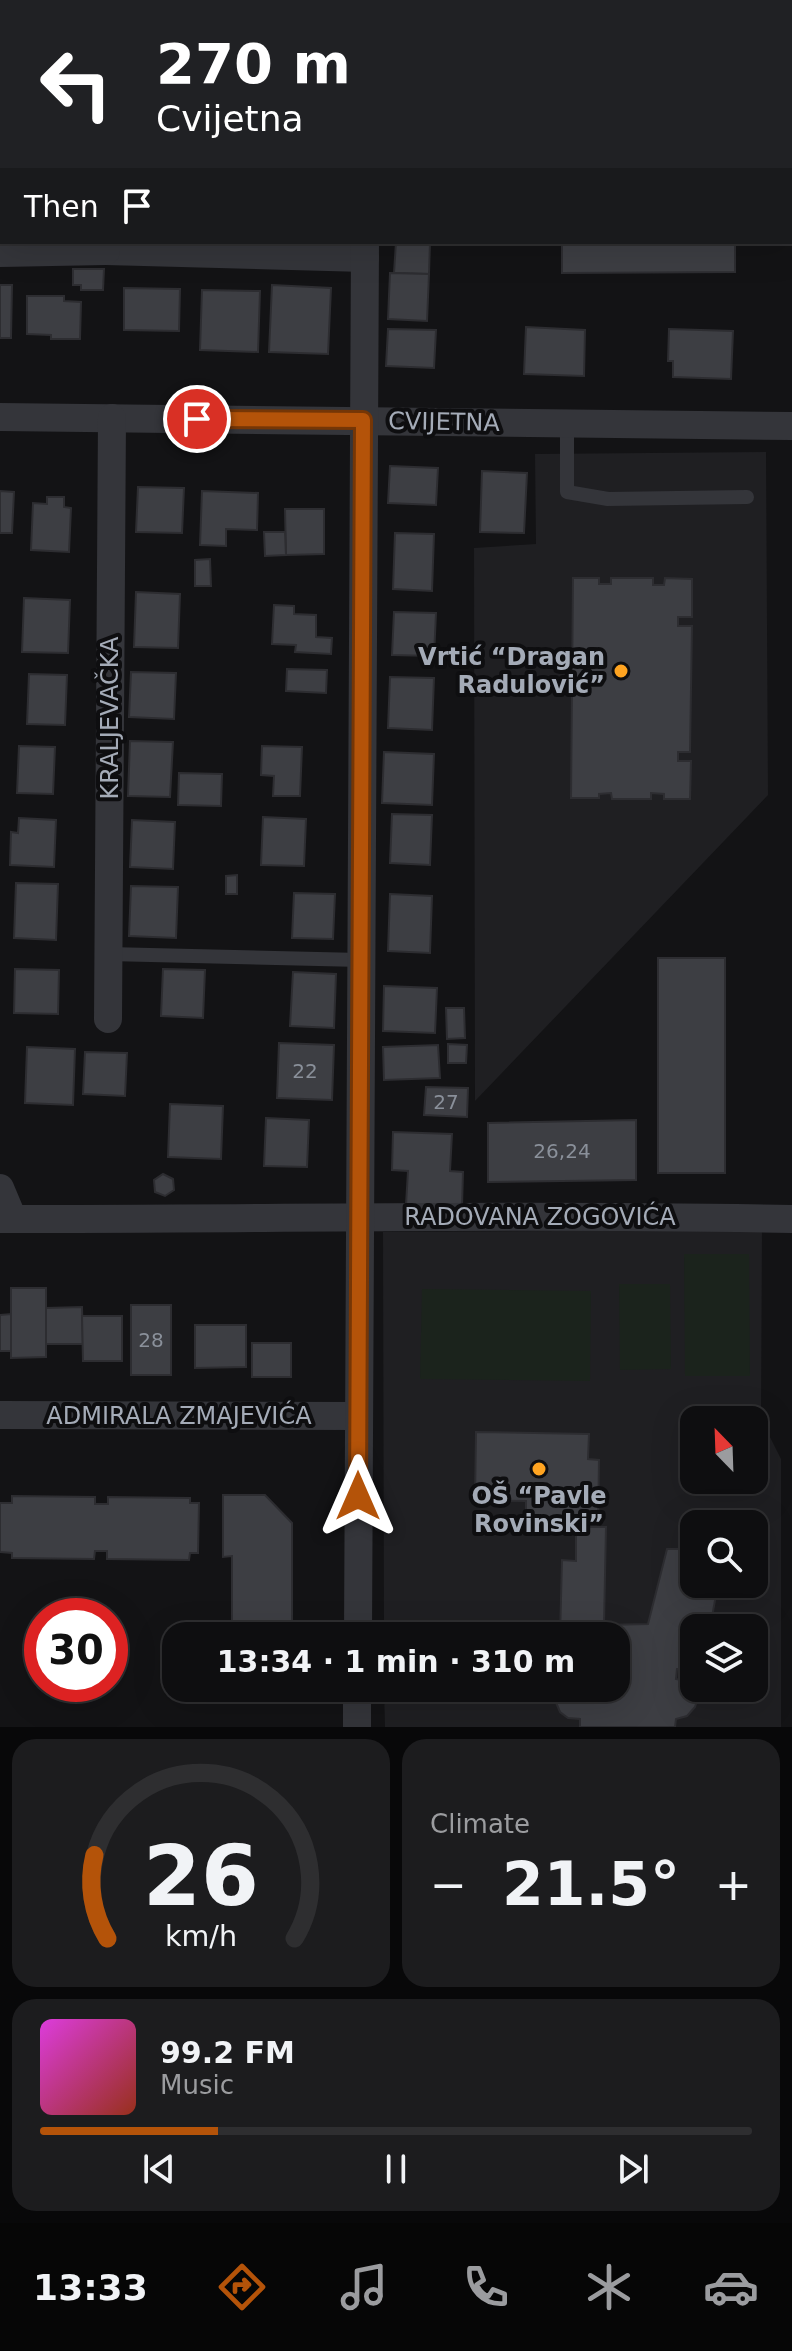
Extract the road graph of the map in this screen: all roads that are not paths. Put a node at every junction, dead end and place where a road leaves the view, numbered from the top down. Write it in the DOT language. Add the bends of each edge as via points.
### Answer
graph roads {
  1 [pos="106,246"];
  2 [pos="365,250"];
  3 [pos="0,253"];
  4 [pos="0,417"];
  5 [pos="112,418"];
  6 [pos="363,420"];
  7 [pos="567,423"];
  8 [pos="792,426"];
  9 [pos="747,497"];
  10 [pos="108,954"];
  11 [pos="361,960"];
  12 [pos="108,1019"];
  13 [pos="0,1188"];
  14 [pos="6,1219"];
  15 [pos="360,1219"];
  16 [pos="792,1219"];
  17 [pos="0,1415"];
  18 [pos="359,1416"];
  19 [pos="358,1622"];
  20 [pos="357,1702"];
  21 [pos="357,1727"];
  1 -- 2 [label="street"];
  1 -- 3 [label="street"];
  2 -- 6 [label="street"];
  4 -- 5 [label="street, CVIJETNA"];
  5 -- 6 [label="street, CVIJETNA"];
  5 -- 10 [label="street, KRALJEVAČKA"];
  6 -- 7 [label="street, CVIJETNA"];
  6 -- 11 [label="street"];
  7 -- 8 [label="street, CVIJETNA"];
  7 -- 9 [label="lane" via="567,492 608,499"];
  10 -- 11 [label="lane"];
  10 -- 12 [label="street, KRALJEVAČKA"];
  11 -- 15 [label="street"];
  13 -- 14 [label="street"];
  14 -- 15 [label="street, RADOVANA ZOGOVIĆA"];
  15 -- 16 [label="street, RADOVANA ZOGOVIĆA"];
  15 -- 18 [label="street"];
  17 -- 18 [label="street, ADMIRALA ZMAJEVIĆA"];
  18 -- 19 [label="street"];
  20 -- 21 [label="street"];
}
